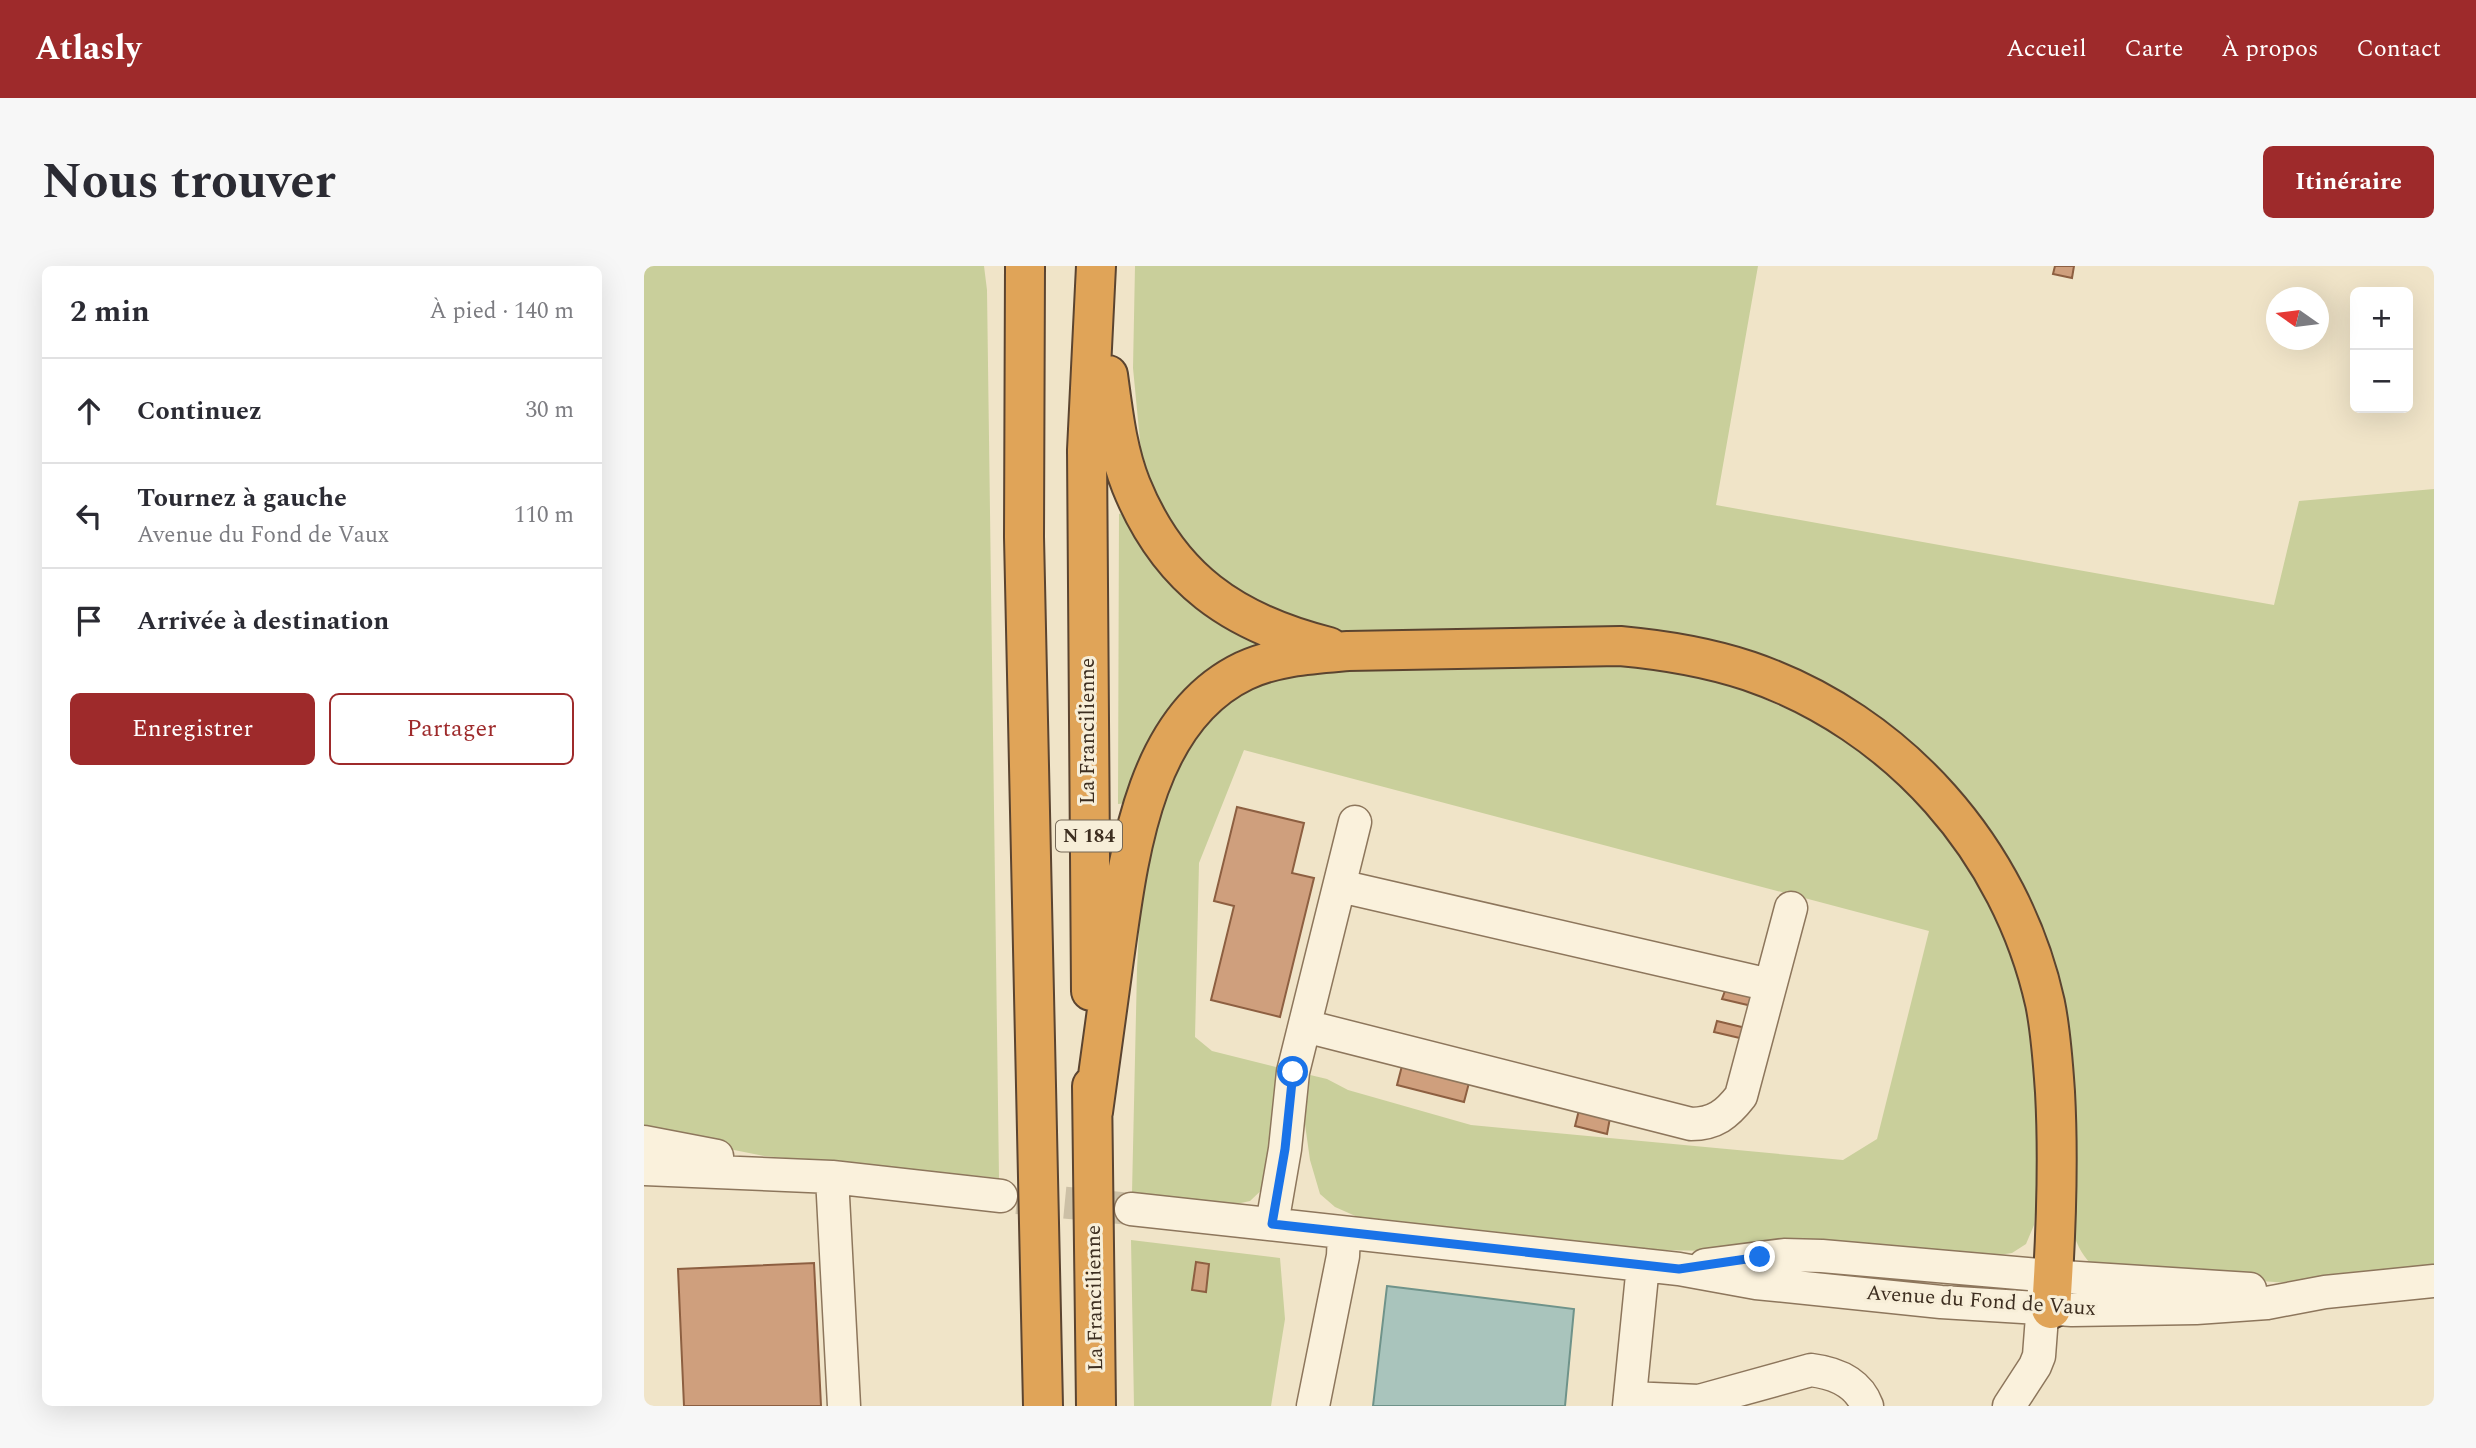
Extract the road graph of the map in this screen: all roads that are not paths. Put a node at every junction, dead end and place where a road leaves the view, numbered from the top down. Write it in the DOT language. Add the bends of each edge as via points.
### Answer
graph roads {
  1 [pos="1005,266"];
  2 [pos="1026,266"];
  3 [pos="1096,278"];
  4 [pos="1024,537"];
  5 [pos="1348,651"];
  6 [pos="1356,822"];
  7 [pos="1340,886"];
  8 [pos="1791,908"];
  9 [pos="1770,985"];
  10 [pos="1305,1026"];
  11 [pos="1093,1112"];
  12 [pos="644,1142"];
  13 [pos="644,1169"];
  14 [pos="832,1177"];
  15 [pos="1001,1196"];
  16 [pos="1131,1209"];
  17 [pos="1272,1224"];
  18 [pos="1344,1233"];
  19 [pos="1643,1265"];
  20 [pos="2433,1288"];
  21 [pos="2048,1292"];
  22 [pos="1630,1402"];
  23 [pos="844,1406"];
  24 [pos="1042,1406"];
  25 [pos="1096,1406"];
  26 [pos="1313,1406"];
  27 [pos="1867,1406"];
  28 [pos="2009,1406"];
  1 -- 4 [label="highway"];
  2 -- 4 [label="highway, N 184"];
  3 -- 5 [label="highway" via="1116,431 1130,483 1163,546 1226,607 1292,638"];
  3 -- 11 [label="highway, La Francilienne / N 184" via="1087,450"];
  4 -- 24 [label="highway, N 184"];
  5 -- 11 [label="highway" via="1293,657 1244,671 1190,713 1169,743 1152,778 1134,840"];
  5 -- 21 [label="highway" via="1620,646 1661,650 1749,671 1785,685 1859,725 1899,755 1946,806 1993,870 2034,959 2053,1070 2058,1194"];
  6 -- 7 [label="street"];
  7 -- 9 [label="street"];
  7 -- 10 [label="street"];
  8 -- 9 [label="street"];
  9 -- 10 [label="street" via="1741,1096 1728,1113 1707,1124 1691,1124"];
  10 -- 17 [label="street" via="1293,1072"];
  11 -- 25 [label="highway, La Francilienne / N 184"];
  12 -- 14 [label="street"];
  13 -- 14 [label="street"];
  14 -- 15 [label="street"];
  14 -- 23 [label="street"];
  16 -- 17 [label="street, Avenue du Fond de Vaux"];
  17 -- 18 [label="street, Avenue du Fond de Vaux"];
  18 -- 19 [label="street, Avenue du Fond de Vaux"];
  18 -- 26 [label="street"];
  19 -- 21 [label="street, Avenue du Fond de Vaux" via="1679,1269 1760,1257 1822,1255"];
  19 -- 22 [label="street"];
  20 -- 21 [label="street, Avenue du Fond de Vaux"];
  21 -- 28 [label="street" via="2039,1356"];
  22 -- 27 [label="street" via="1699,1401 1811,1370 1850,1383"];
}
